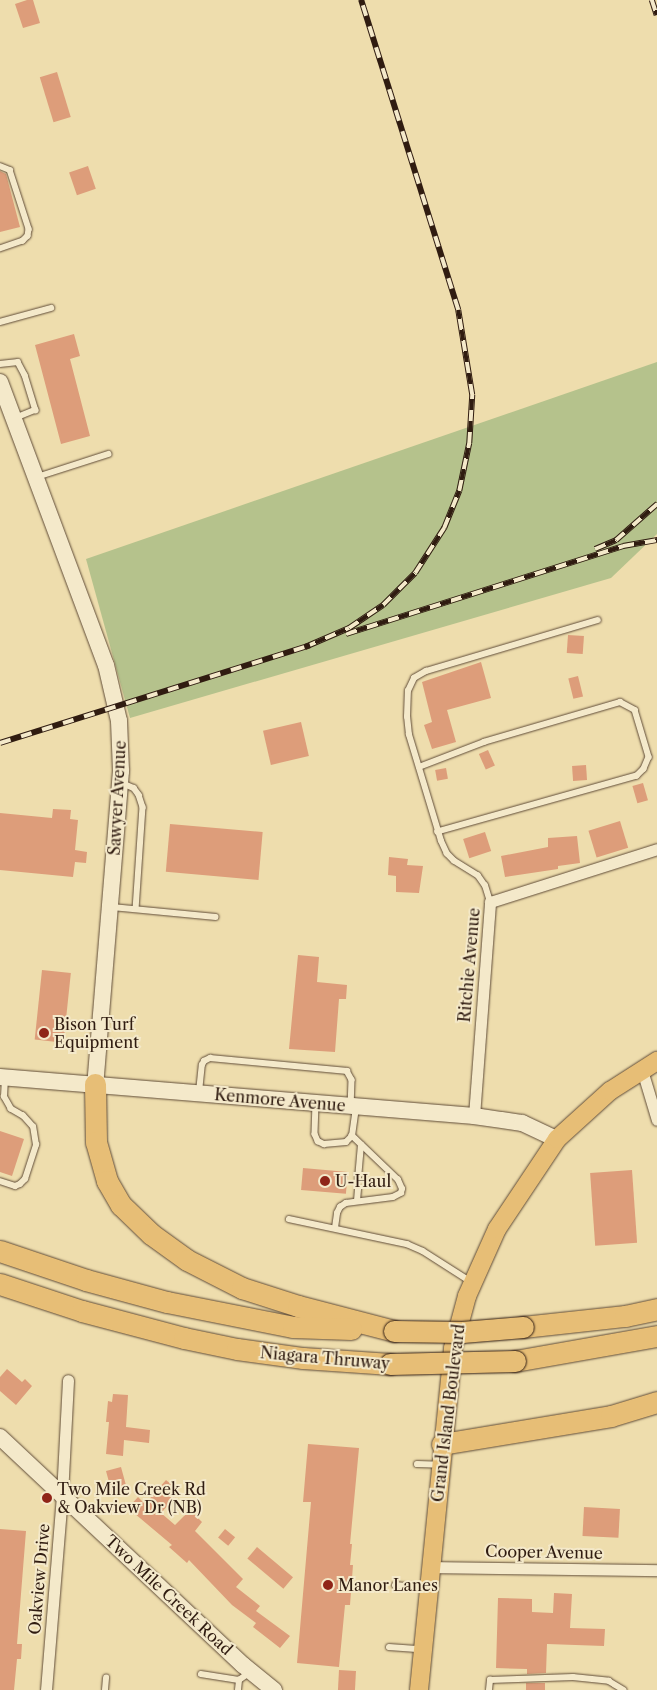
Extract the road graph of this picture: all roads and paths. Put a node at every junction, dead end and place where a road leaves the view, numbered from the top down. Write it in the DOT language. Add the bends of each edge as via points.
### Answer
graph roads {
  1 [pos="0,166"];
  2 [pos="0,249"];
  3 [pos="51,308"];
  4 [pos="0,322"];
  5 [pos="0,364"];
  6 [pos="0,382"];
  7 [pos="14,419"];
  8 [pos="108,454"];
  9 [pos="35,478"];
  10 [pos="598,620"];
  11 [pos="418,767"];
  12 [pos="120,783"];
  13 [pos="438,832"];
  14 [pos="657,849"];
  15 [pos="490,902"];
  16 [pos="110,907"];
  17 [pos="136,909"];
  18 [pos="216,917"];
  19 [pos="657,1061"];
  20 [pos="642,1070"];
  21 [pos="3,1077"];
  22 [pos="95,1084"];
  23 [pos="199,1093"];
  24 [pos="316,1103"];
  25 [pos="353,1106"];
  26 [pos="474,1116"];
  27 [pos="657,1120"];
  28 [pos="352,1136"];
  29 [pos="557,1139"];
  30 [pos="361,1145"];
  31 [pos="358,1180"];
  32 [pos="0,1181"];
  33 [pos="358,1189"];
  34 [pos="357,1201"];
  35 [pos="289,1219"];
  36 [pos="335,1228"];
  37 [pos="0,1251"];
  38 [pos="472,1282"];
  39 [pos="0,1284"];
  40 [pos="657,1310"];
  41 [pos="394,1331"];
  42 [pos="657,1336"];
  43 [pos="657,1352"];
  44 [pos="515,1361"];
  45 [pos="68,1380"];
  46 [pos="657,1402"];
  47 [pos="0,1437"];
  48 [pos="442,1444"];
  49 [pos="417,1464"];
  50 [pos="440,1466"];
  51 [pos="62,1495"];
  52 [pos="431,1567"];
  53 [pos="657,1570"];
  54 [pos="395,1585"];
  55 [pos="429,1588"];
  56 [pos="389,1647"];
  57 [pos="423,1649"];
  58 [pos="201,1674"];
  59 [pos="245,1676"];
  60 [pos="106,1678"];
  61 [pos="46,1690"];
  62 [pos="105,1690"];
  63 [pos="238,1690"];
  64 [pos="274,1690"];
  65 [pos="419,1690"];
  66 [pos="489,1690"];
  67 [pos="624,1690"];
  1 -- 2 [label="lane" via="10,170 29,229 23,241"];
  3 -- 4 [label="lane"];
  5 -- 7 [label="lane" via="18,362 36,410"];
  6 -- 7 [label="street, Sawyer Avenue"];
  7 -- 9 [label="street, Sawyer Avenue"];
  8 -- 9 [label="lane"];
  9 -- 12 [label="street, Sawyer Avenue" via="112,685 121,740"];
  10 -- 11 [label="lane" via="426,671 414,678 408,690 407,717"];
  11 -- 13 [label="lane"];
  11 -- 13 [label="lane" via="484,742 620,702 635,710 649,757 644,769 636,776"];
  12 -- 16 [label="street, Sawyer Avenue"];
  12 -- 17 [label="lane" via="134,788 143,807"];
  13 -- 15 [label="lane" via="447,854 478,876"];
  14 -- 15 [label="street, Ritchie Avenue"];
  15 -- 26 [label="street, Ritchie Avenue"];
  16 -- 17 [label="lane"];
  16 -- 22 [label="street, Sawyer Avenue"];
  17 -- 18 [label="lane"];
  19 -- 20 [label="main road, Grand Island Boulevard"];
  20 -- 27 [label="street"];
  20 -- 29 [label="main road, Grand Island Boulevard" via="610,1091"];
  21 -- 22 [label="street, Kenmore Avenue"];
  21 -- 32 [label="lane" via="4,1097 11,1108 33,1127 36,1146 25,1179 20,1184 15,1186"];
  22 -- 23 [label="street, Kenmore Avenue"];
  22 -- 41 [label="highway" via="96,1142 107,1181 122,1205 152,1234 186,1260 242,1288"];
  23 -- 24 [label="street, Kenmore Avenue"];
  23 -- 25 [label="lane" via="202,1065 210,1058 347,1071 352,1080"];
  24 -- 25 [label="street, Kenmore Avenue"];
  24 -- 28 [label="lane" via="315,1134 318,1141 337,1144"];
  25 -- 26 [label="street, Kenmore Avenue"];
  25 -- 28 [label="lane"];
  26 -- 29 [label="street, Kenmore Avenue" via="522,1123"];
  28 -- 30 [label="lane"];
  29 -- 38 [label="main road, Grand Island Boulevard" via="509,1209"];
  30 -- 31 [label="lane"];
  30 -- 34 [label="lane" via="398,1180 402,1189 393,1197"];
  33 -- 34 [label="lane"];
  34 -- 36 [label="lane" via="340,1207"];
  35 -- 36 [label="lane"];
  36 -- 38 [label="lane" via="407,1244"];
  37 -- 41 [label="highway, Niagara Thruway" via="86,1280 230,1316 293,1326"];
  38 -- 48 [label="main road, Grand Island Boulevard" via="452,1348"];
  39 -- 44 [label="highway, Niagara Thruway, bridge" via="117,1322 193,1340 302,1358 390,1364"];
  40 -- 41 [label="highway, Niagara Thruway, bridge" via="523,1328 462,1332"];
  42 -- 44 [label="highway, Niagara Thruway"];
  43 -- 44 [label="highway" via="582,1361"];
  45 -- 51 [label="street, Oakview Drive"];
  46 -- 48 [label="highway" via="611,1416"];
  47 -- 51 [label="street, Two Mile Creek Road"];
  48 -- 50 [label="main road, Grand Island Boulevard"];
  49 -- 50 [label="lane"];
  50 -- 52 [label="main road, Grand Island Boulevard"];
  51 -- 59 [label="street, Two Mile Creek Road"];
  51 -- 61 [label="street, Oakview Drive"];
  52 -- 53 [label="street, Cooper Avenue"];
  52 -- 55 [label="main road, Grand Island Boulevard"];
  54 -- 55 [label="lane"];
  55 -- 57 [label="main road, Grand Island Boulevard"];
  56 -- 57 [label="lane"];
  57 -- 65 [label="main road, Grand Island Boulevard"];
  58 -- 59 [label="lane"];
  59 -- 63 [label="lane"];
  59 -- 64 [label="street, Two Mile Creek Road"];
  60 -- 62 [label="lane"];
  66 -- 67 [label="lane" via="490,1680 564,1677 609,1681"];
}
